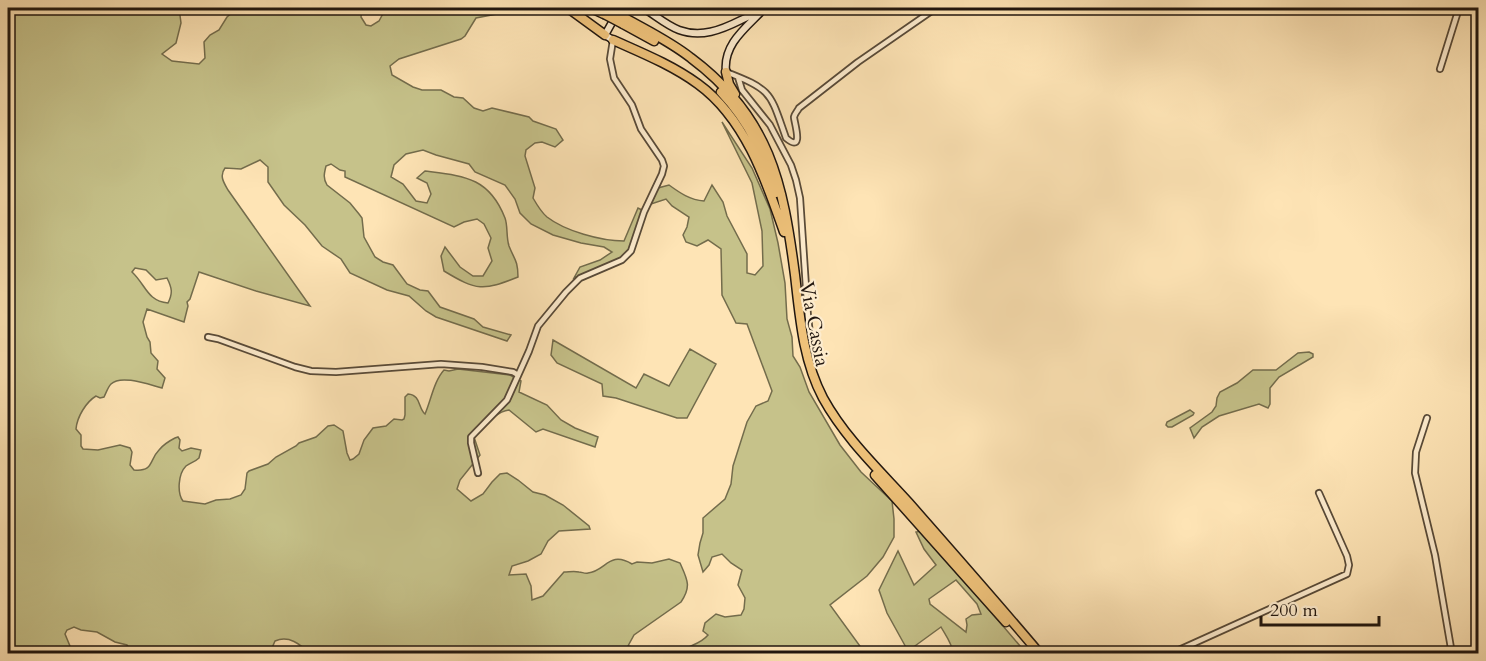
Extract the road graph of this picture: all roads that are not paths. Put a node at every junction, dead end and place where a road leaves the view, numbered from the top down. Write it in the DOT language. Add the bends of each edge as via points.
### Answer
graph roads {
  1 [pos="568,8"];
  2 [pos="591,8"];
  3 [pos="620,8"];
  4 [pos="643,8"];
  5 [pos="765,8"];
  6 [pos="936,8"];
  7 [pos="1459,8"];
  8 [pos="605,10"];
  9 [pos="624,21"];
  10 [pos="605,35"];
  11 [pos="613,40"];
  12 [pos="1440,69"];
  13 [pos="726,72"];
  14 [pos="738,77"];
  15 [pos="753,122"];
  16 [pos="784,232"];
  17 [pos="208,337"];
  18 [pos="813,343"];
  19 [pos="518,375"];
  20 [pos="1427,418"];
  21 [pos="477,473"];
  22 [pos="1319,493"];
  23 [pos="1033,654"];
  24 [pos="1040,654"];
  25 [pos="1170,654"];
  26 [pos="1452,654"];
  1 -- 10 [label="highway"];
  2 -- 8 [label="highway, Via Cassia"];
  3 -- 10 [label="street"];
  4 -- 5 [label="street" via="674,28 708,33"];
  5 -- 13 [label="street" via="734,41 726,57"];
  6 -- 14 [label="street" via="799,108 794,118 798,134 795,141 786,138 770,96"];
  7 -- 12 [label="street"];
  8 -- 9 [label="highway, Via Cassia, bridge"];
  9 -- 15 [label="highway, Via Cassia" via="673,45 708,71"];
  9 -- 16 [label="highway, Via Cassia" via="687,61 732,104 764,160 778,198"];
  10 -- 11 [label="street"];
  11 -- 16 [label="highway" via="680,71 721,105 758,162"];
  11 -- 19 [label="street" via="613,75 632,105 641,129 663,160 663,172 630,253 572,285 538,326"];
  13 -- 14 [label="street"];
  13 -- 15 [label="highway" via="730,86"];
  14 -- 18 [label="street" via="743,92 773,130 796,180"];
  15 -- 24 [label="highway, Via Cassia" via="780,187 805,347 824,400 852,441"];
  16 -- 23 [label="highway, Via Cassia" via="799,348 833,426"];
  17 -- 19 [label="street" via="311,371 441,364"];
  19 -- 21 [label="street" via="507,400 471,437"];
  20 -- 26 [label="street" via="1415,468"];
  22 -- 25 [label="street" via="1347,556 1347,574"];
}
